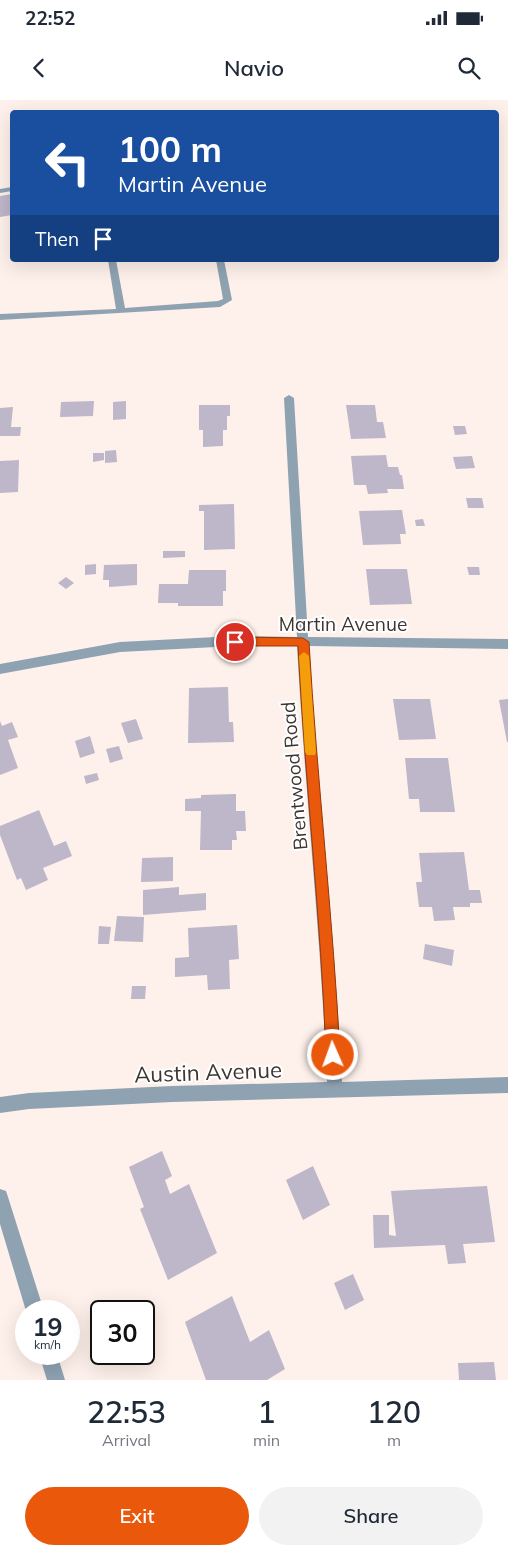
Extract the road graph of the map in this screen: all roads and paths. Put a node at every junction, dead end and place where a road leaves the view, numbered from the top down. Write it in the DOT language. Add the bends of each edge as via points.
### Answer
graph roads {
  1 [pos="112,262"];
  2 [pos="220,262"];
  3 [pos="121,310"];
  4 [pos="0,317"];
  5 [pos="289,398"];
  6 [pos="303,642"];
  7 [pos="508,644"];
  8 [pos="0,669"];
  9 [pos="508,1085"];
  10 [pos="335,1090"];
  11 [pos="0,1105"];
  12 [pos="0,1198"];
  13 [pos="32,1300"];
  14 [pos="51,1365"];
  15 [pos="56,1380"];
  1 -- 3 [label="street"];
  2 -- 3 [label="street" via="228,300 225,303"];
  3 -- 4 [label="street"];
  5 -- 6 [label="street, Brentwood Road"];
  6 -- 7 [label="street, Martin Avenue"];
  6 -- 8 [label="street, Martin Avenue" via="130,646"];
  6 -- 10 [label="street, Brentwood Road" via="330,984"];
  9 -- 10 [label="street, Austin Avenue"];
  10 -- 11 [label="street, Austin Avenue" via="162,1095"];
  12 -- 13 [label="street"];
  14 -- 15 [label="street"];
}
